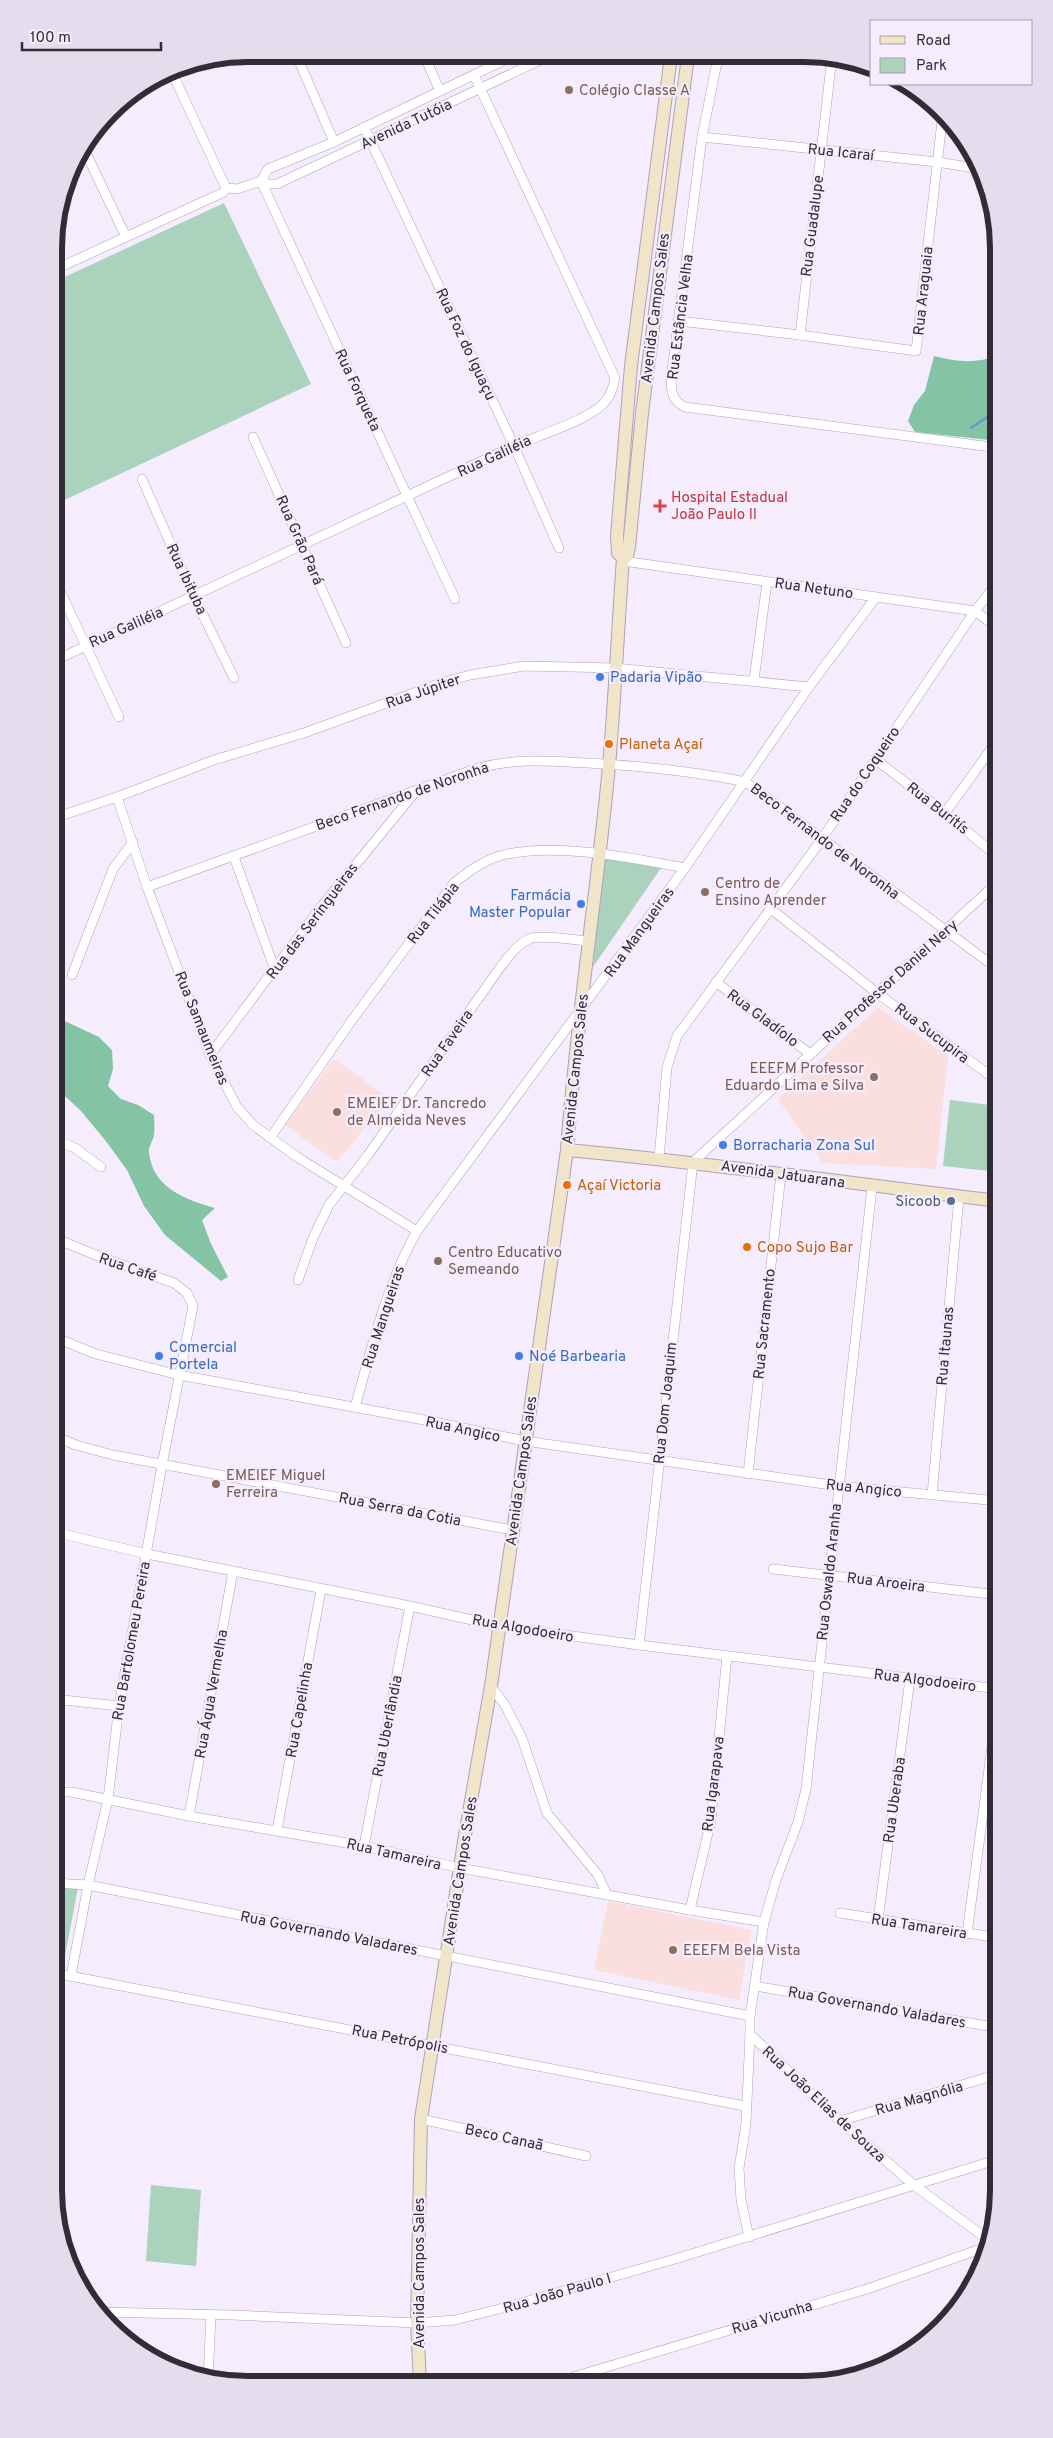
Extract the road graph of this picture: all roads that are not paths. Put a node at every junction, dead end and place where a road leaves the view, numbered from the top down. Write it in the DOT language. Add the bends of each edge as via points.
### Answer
graph roads {
  1 [pos="299,62"];
  2 [pos="427,62"];
  3 [pos="501,62"];
  4 [pos="536,62"];
  5 [pos="670,62"];
  6 [pos="687,62"];
  7 [pos="717,62"];
  8 [pos="831,64"];
  9 [pos="474,76"];
  10 [pos="176,81"];
  11 [pos="480,89"];
  12 [pos="440,91"];
  13 [pos="665,105"];
  14 [pos="681,107"];
  15 [pos="942,124"];
  16 [pos="364,127"];
  17 [pos="702,137"];
  18 [pos="371,141"];
  19 [pos="334,142"];
  20 [pos="821,149"];
  21 [pos="87,155"];
  22 [pos="938,162"];
  23 [pos="972,167"];
  24 [pos="261,181"];
  25 [pos="226,188"];
  26 [pos="126,237"];
  27 [pos="62,266"];
  28 [pos="679,321"];
  29 [pos="800,335"];
  30 [pos="628,405"];
  31 [pos="643,407"];
  32 [pos="253,437"];
  33 [pos="514,446"];
  34 [pos="990,447"];
  35 [pos="142,479"];
  36 [pos="407,497"];
  37 [pos="303,545"];
  38 [pos="559,548"];
  39 [pos="623,559"];
  40 [pos="767,582"];
  41 [pos="990,592"];
  42 [pos="62,596"];
  43 [pos="194,597"];
  44 [pos="876,597"];
  45 [pos="455,599"];
  46 [pos="975,611"];
  47 [pos="990,622"];
  48 [pos="346,643"];
  49 [pos="85,646"];
  50 [pos="62,657"];
  51 [pos="615,668"];
  52 [pos="234,678"];
  53 [pos="754,680"];
  54 [pos="810,687"];
  55 [pos="119,717"];
  56 [pos="990,750"];
  57 [pos="875,758"];
  58 [pos="609,764"];
  59 [pos="746,782"];
  60 [pos="418,789"];
  61 [pos="117,797"];
  62 [pos="945,813"];
  63 [pos="62,815"];
  64 [pos="822,838"];
  65 [pos="133,842"];
  66 [pos="990,850"];
  67 [pos="599,854"];
  68 [pos="234,857"];
  69 [pos="685,868"];
  70 [pos="148,887"];
  71 [pos="990,889"];
  72 [pos="771,909"];
  73 [pos="945,931"];
  74 [pos="587,941"];
  75 [pos="990,964"];
  76 [pos="275,970"];
  77 [pos="72,975"];
  78 [pos="716,982"];
  79 [pos="877,993"];
  80 [pos="580,1013"];
  81 [pos="810,1054"];
  82 [pos="210,1055"];
  83 [pos="990,1075"];
  84 [pos="270,1138"];
  85 [pos="62,1142"];
  86 [pos="567,1150"];
  87 [pos="659,1158"];
  88 [pos="693,1162"];
  89 [pos="101,1167"];
  90 [pos="781,1174"];
  91 [pos="343,1186"];
  92 [pos="872,1187"];
  93 [pos="959,1197"];
  94 [pos="990,1201"];
  95 [pos="417,1231"];
  96 [pos="62,1241"];
  97 [pos="298,1280"];
  98 [pos="193,1306"];
  99 [pos="62,1340"];
  100 [pos="179,1375"];
  101 [pos="354,1407"];
  102 [pos="62,1439"];
  103 [pos="525,1441"];
  104 [pos="658,1462"];
  105 [pos="162,1465"];
  106 [pos="748,1474"];
  107 [pos="838,1486"];
  108 [pos="932,1495"];
  109 [pos="990,1500"];
  110 [pos="512,1530"];
  111 [pos="62,1534"];
  112 [pos="147,1554"];
  113 [pos="773,1569"];
  114 [pos="233,1571"];
  115 [pos="830,1575"];
  116 [pos="321,1590"];
  117 [pos="990,1594"];
  118 [pos="410,1606"];
  119 [pos="499,1626"];
  120 [pos="639,1645"];
  121 [pos="727,1656"];
  122 [pos="818,1666"];
  123 [pos="910,1679"];
  124 [pos="491,1686"];
  125 [pos="990,1688"];
  126 [pos="62,1700"];
  127 [pos="119,1706"];
  128 [pos="990,1762"];
  129 [pos="62,1792"];
  130 [pos="108,1800"];
  131 [pos="189,1816"];
  132 [pos="277,1830"];
  133 [pos="364,1846"];
  134 [pos="460,1868"];
  135 [pos="62,1883"];
  136 [pos="88,1885"];
  137 [pos="607,1894"];
  138 [pos="690,1910"];
  139 [pos="840,1913"];
  140 [pos="878,1920"];
  141 [pos="764,1922"];
  142 [pos="967,1934"];
  143 [pos="990,1937"];
  144 [pos="446,1956"];
  145 [pos="62,1974"];
  146 [pos="71,1976"];
  147 [pos="755,1986"];
  148 [pos="750,2016"];
  149 [pos="990,2026"];
  150 [pos="750,2034"];
  151 [pos="432,2045"];
  152 [pos="990,2077"];
  153 [pos="745,2106"];
  154 [pos="421,2119"];
  155 [pos="840,2121"];
  156 [pos="586,2156"];
  157 [pos="990,2162"];
  158 [pos="915,2186"];
  159 [pos="749,2237"];
  160 [pos="984,2237"];
  161 [pos="981,2249"];
  162 [pos="109,2312"];
  163 [pos="210,2315"];
  164 [pos="418,2323"];
  165 [pos="208,2371"];
  166 [pos="420,2376"];
  167 [pos="576,2376"];
  1 -- 19 [label="street"];
  2 -- 12 [label="street"];
  3 -- 9 [label="street, Avenida Tutóia"];
  4 -- 11 [label="street, Avenida Tutóia"];
  5 -- 13 [label="street, Avenida Campos Sales"];
  6 -- 14 [label="street, Avenida Campos Sales"];
  7 -- 17 [label="street, Rua Estância Velha"];
  8 -- 20 [label="street, Rua Guadalupe"];
  9 -- 11 [label="street, Rua Galiléia"];
  9 -- 12 [label="street, Avenida Tutóia"];
  10 -- 25 [label="street"];
  11 -- 18 [label="street, Avenida Tutóia"];
  11 -- 33 [label="street, Rua Galiléia" via="615,378 608,397 595,410"];
  12 -- 16 [label="street, Avenida Tutóia"];
  13 -- 14 [label="street"];
  13 -- 30 [label="street, Avenida Campos Sales"];
  14 -- 31 [label="street, Avenida Campos Sales"];
  15 -- 22 [label="street, Rua Araguaia"];
  16 -- 18 [label="street, Rua Foz do Iguaçu"];
  16 -- 19 [label="street, Avenida Tutóia"];
  17 -- 20 [label="street, Rua Icaraí"];
  17 -- 28 [label="street, Rua Estância Velha"];
  18 -- 24 [label="street, Avenida Tutóia" via="277,184"];
  18 -- 33 [label="street, Rua Foz do Iguaçu"];
  19 -- 24 [label="street, Avenida Tutóia" via="268,169"];
  20 -- 22 [label="street, Rua Icaraí"];
  20 -- 29 [label="street, Rua Guadalupe"];
  21 -- 26 [label="street"];
  22 -- 23 [label="street, Rua Icaraí"];
  22 -- 29 [label="street, Rua Araguaia" via="916,352"];
  24 -- 25 [label="street, Avenida Tutóia" via="237,189"];
  24 -- 36 [label="street, Rua Forqueta"];
  25 -- 26 [label="street, Avenida Tutóia" via="224,192"];
  26 -- 27 [label="street, Avenida Tutóia"];
  28 -- 29 [label="street, Rua Araguaia"];
  28 -- 34 [label="street, Rua Estância Velha" via="671,391 675,400 684,407"];
  30 -- 31 [label="street"];
  30 -- 39 [label="street, Avenida Campos Sales" via="617,536 618,553"];
  31 -- 39 [label="street, Avenida Campos Sales" via="629,548"];
  32 -- 37 [label="street, Rua Grão Pará"];
  33 -- 36 [label="street, Rua Galiléia"];
  33 -- 38 [label="street, Rua Foz do Iguaçu"];
  35 -- 43 [label="street, Rua Ibituba"];
  36 -- 37 [label="street, Rua Galiléia"];
  36 -- 45 [label="street, Rua Forqueta"];
  37 -- 43 [label="street, Rua Galiléia"];
  37 -- 48 [label="street, Rua Grão Pará"];
  39 -- 40 [label="street, Rua Netuno"];
  39 -- 51 [label="street, Avenida Campos Sales"];
  40 -- 44 [label="street, Rua Netuno"];
  40 -- 53 [label="street"];
  41 -- 46 [label="street, Rua do Coqueiro"];
  42 -- 49 [label="street"];
  43 -- 49 [label="street, Rua Galiléia"];
  43 -- 52 [label="street, Rua Ibituba"];
  44 -- 46 [label="street, Rua Netuno"];
  44 -- 54 [label="street, Rua Mangueiras"];
  46 -- 47 [label="street, Rua Netuno"];
  46 -- 57 [label="street, Rua do Coqueiro"];
  49 -- 50 [label="street, Rua Galiléia"];
  49 -- 55 [label="street"];
  51 -- 53 [label="street, Rua Júpiter"];
  51 -- 58 [label="street, Avenida Campos Sales"];
  51 -- 61 [label="street, Rua Júpiter" via="524,666 444,682 304,734 161,778"];
  53 -- 54 [label="street, Rua Júpiter"];
  54 -- 59 [label="street, Rua Mangueiras"];
  56 -- 62 [label="street"];
  57 -- 62 [label="street, Rua Buritís"];
  57 -- 64 [label="street, Rua do Coqueiro"];
  58 -- 59 [label="street, Beco Fernando de Noronha" via="676,770"];
  58 -- 60 [label="street, Beco Fernando de Noronha" via="505,761"];
  58 -- 67 [label="street, Avenida Campos Sales"];
  59 -- 64 [label="street, Beco Fernando de Noronha"];
  59 -- 69 [label="street, Rua Mangueiras"];
  60 -- 68 [label="street, Beco Fernando de Noronha"];
  60 -- 76 [label="street, Rua das Seringueiras" via="367,849"];
  61 -- 63 [label="street, Rua Júpiter"];
  61 -- 65 [label="street, Rua Samaumeiras"];
  62 -- 66 [label="street, Rua Buritís"];
  64 -- 72 [label="street, Rua do Coqueiro"];
  64 -- 73 [label="street, Beco Fernando de Noronha"];
  65 -- 70 [label="street, Rua Samaumeiras"];
  65 -- 77 [label="street" via="113,869"];
  67 -- 69 [label="street, Rua Tilápia"];
  67 -- 74 [label="street, Avenida Campos Sales"];
  67 -- 84 [label="street, Rua Tilápia" via="536,851 503,855 476,866 454,883 352,1020"];
  68 -- 70 [label="street, Beco Fernando de Noronha"];
  68 -- 76 [label="street"];
  69 -- 80 [label="street, Rua Mangueiras"];
  70 -- 82 [label="street, Rua Samaumeiras"];
  71 -- 73 [label="street, Rua Professor Daniel Nery"];
  72 -- 78 [label="street, Rua do Coqueiro"];
  72 -- 79 [label="street, Rua Sucupira"];
  73 -- 75 [label="street, Beco Fernando de Noronha"];
  73 -- 79 [label="street, Rua Professor Daniel Nery"];
  74 -- 80 [label="street, Avenida Campos Sales"];
  74 -- 91 [label="street, Rua Faveira" via="538,937 529,939 516,949 498,969"];
  76 -- 82 [label="street, Rua das Seringueiras"];
  78 -- 81 [label="street, Rua Gladíolo"];
  78 -- 87 [label="street, Rua do Coqueiro" via="688,1018 670,1054"];
  79 -- 81 [label="street, Rua Professor Daniel Nery"];
  79 -- 83 [label="street, Rua Sucupira"];
  80 -- 86 [label="street, Avenida Campos Sales"];
  80 -- 95 [label="street, Rua Mangueiras"];
  81 -- 88 [label="street, Rua Professor Daniel Nery"];
  82 -- 84 [label="street, Rua Samaumeiras" via="237,1107"];
  84 -- 91 [label="street, Rua Samaumeiras"];
  85 -- 89 [label="street" via="76,1148"];
  86 -- 87 [label="street, Avenida Jatuarana"];
  86 -- 103 [label="street, Avenida Campos Sales"];
  87 -- 88 [label="street, Avenida Jatuarana"];
  88 -- 90 [label="street, Avenida Jatuarana"];
  88 -- 104 [label="street, Rua Dom Joaquim"];
  90 -- 92 [label="street, Avenida Jatuarana"];
  90 -- 106 [label="street, Rua Sacramento"];
  91 -- 95 [label="street, Rua Samaumeiras"];
  91 -- 97 [label="street, Rua Faveira" via="321,1221"];
  92 -- 93 [label="street, Avenida Jatuarana"];
  92 -- 107 [label="street, Rua Oswaldo Aranha"];
  93 -- 94 [label="street, Avenida Jatuarana"];
  93 -- 108 [label="street, Rua Itaunas"];
  95 -- 101 [label="street, Rua Mangueiras" via="396,1270"];
  96 -- 98 [label="street, Rua Café" via="174,1283 187,1293"];
  98 -- 100 [label="street, Rua Bartolomeu Pereira"];
  99 -- 100 [label="street, Rua Angico" via="96,1354"];
  100 -- 101 [label="street, Rua Angico"];
  100 -- 105 [label="street, Rua Bartolomeu Pereira"];
  101 -- 103 [label="street, Rua Angico"];
  102 -- 105 [label="street, Rua Serra da Cotia" via="113,1455"];
  103 -- 104 [label="street, Rua Angico"];
  103 -- 110 [label="street, Avenida Campos Sales"];
  104 -- 106 [label="street, Rua Angico"];
  104 -- 120 [label="street, Rua Dom Joaquim"];
  105 -- 110 [label="street, Rua Serra da Cotia"];
  105 -- 112 [label="street, Rua Bartolomeu Pereira"];
  106 -- 107 [label="street, Rua Angico"];
  107 -- 108 [label="street, Rua Angico"];
  107 -- 115 [label="street, Rua Oswaldo Aranha"];
  108 -- 109 [label="street, Rua Angico"];
  110 -- 119 [label="street, Avenida Campos Sales"];
  111 -- 112 [label="street, Rua Algodoeiro"];
  112 -- 114 [label="street, Rua Algodoeiro"];
  112 -- 127 [label="street, Rua Bartolomeu Pereira"];
  113 -- 115 [label="street, Rua Aroeira"];
  114 -- 116 [label="street, Rua Algodoeiro"];
  114 -- 131 [label="street, Rua Água Vermelha"];
  115 -- 117 [label="street, Rua Aroeira"];
  115 -- 122 [label="street, Rua Oswaldo Aranha"];
  116 -- 118 [label="street, Rua Algodoeiro"];
  116 -- 132 [label="street, Rua Capelinha"];
  118 -- 119 [label="street, Rua Algodoeiro"];
  118 -- 133 [label="street, Rua Uberlândia"];
  119 -- 120 [label="street, Rua Algodoeiro"];
  119 -- 124 [label="street, Avenida Campos Sales"];
  120 -- 121 [label="street, Rua Algodoeiro"];
  121 -- 122 [label="street, Rua Algodoeiro"];
  121 -- 138 [label="street, Rua Igarapava" via="711,1820"];
  122 -- 123 [label="street, Rua Algodoeiro"];
  122 -- 141 [label="street, Rua Oswaldo Aranha" via="803,1806"];
  123 -- 125 [label="street, Rua Algodoeiro"];
  123 -- 140 [label="street, Rua Uberaba"];
  124 -- 134 [label="street, Avenida Campos Sales"];
  124 -- 137 [label="street" via="522,1738 547,1814 598,1875"];
  126 -- 127 [label="street"];
  127 -- 130 [label="street, Rua Bartolomeu Pereira"];
  128 -- 142 [label="street"];
  129 -- 130 [label="street, Rua Tamareira"];
  130 -- 131 [label="street, Rua Tamareira"];
  130 -- 136 [label="street, Rua Bartolomeu Pereira"];
  131 -- 132 [label="street, Rua Tamareira"];
  132 -- 133 [label="street, Rua Tamareira"];
  133 -- 134 [label="street, Rua Tamareira"];
  134 -- 137 [label="street, Rua Tamareira"];
  134 -- 144 [label="street, Avenida Campos Sales"];
  135 -- 136 [label="street, Rua Governando Valadares"];
  136 -- 144 [label="street, Rua Governando Valadares"];
  136 -- 146 [label="street, Rua Bartolomeu Pereira"];
  137 -- 138 [label="street, Rua Tamareira"];
  138 -- 141 [label="street, Rua Tamareira"];
  139 -- 140 [label="street, Rua Tamareira"];
  140 -- 142 [label="street, Rua Tamareira"];
  141 -- 147 [label="street, Rua João Elias de Souza"];
  142 -- 143 [label="street, Rua Tamareira"];
  144 -- 148 [label="street, Rua Governando Valadares"];
  144 -- 151 [label="street, Avenida Campos Sales"];
  145 -- 146 [label="street, Rua Petrópolis"];
  146 -- 151 [label="street, Rua Petrópolis"];
  147 -- 148 [label="street, Rua João Elias de Souza"];
  147 -- 149 [label="street, Rua Governando Valadares"];
  148 -- 150 [label="street, Rua João Elias de Souza"];
  150 -- 153 [label="street"];
  150 -- 155 [label="street, Rua João Elias de Souza"];
  151 -- 153 [label="street, Rua Petrópolis"];
  151 -- 154 [label="street, Avenida Campos Sales"];
  152 -- 155 [label="street, Rua Magnólia"];
  153 -- 159 [label="street" via="746,2124 739,2168 741,2200"];
  154 -- 156 [label="street, Beco Canaã"];
  154 -- 164 [label="street, Avenida Campos Sales"];
  155 -- 158 [label="street, Rua João Elias de Souza"];
  157 -- 158 [label="street, Rua João Paulo I"];
  158 -- 159 [label="street, Rua João Paulo I"];
  158 -- 160 [label="street, Rua João Elias de Souza"];
  159 -- 164 [label="street, Rua João Paulo I" via="507,2307 455,2320"];
  161 -- 167 [label="street, Rua Vicunha" via="867,2289"];
  162 -- 163 [label="street, Rua João Paulo I"];
  163 -- 164 [label="street, Rua João Paulo I"];
  163 -- 165 [label="street"];
  164 -- 166 [label="street, Avenida Campos Sales"];
}
